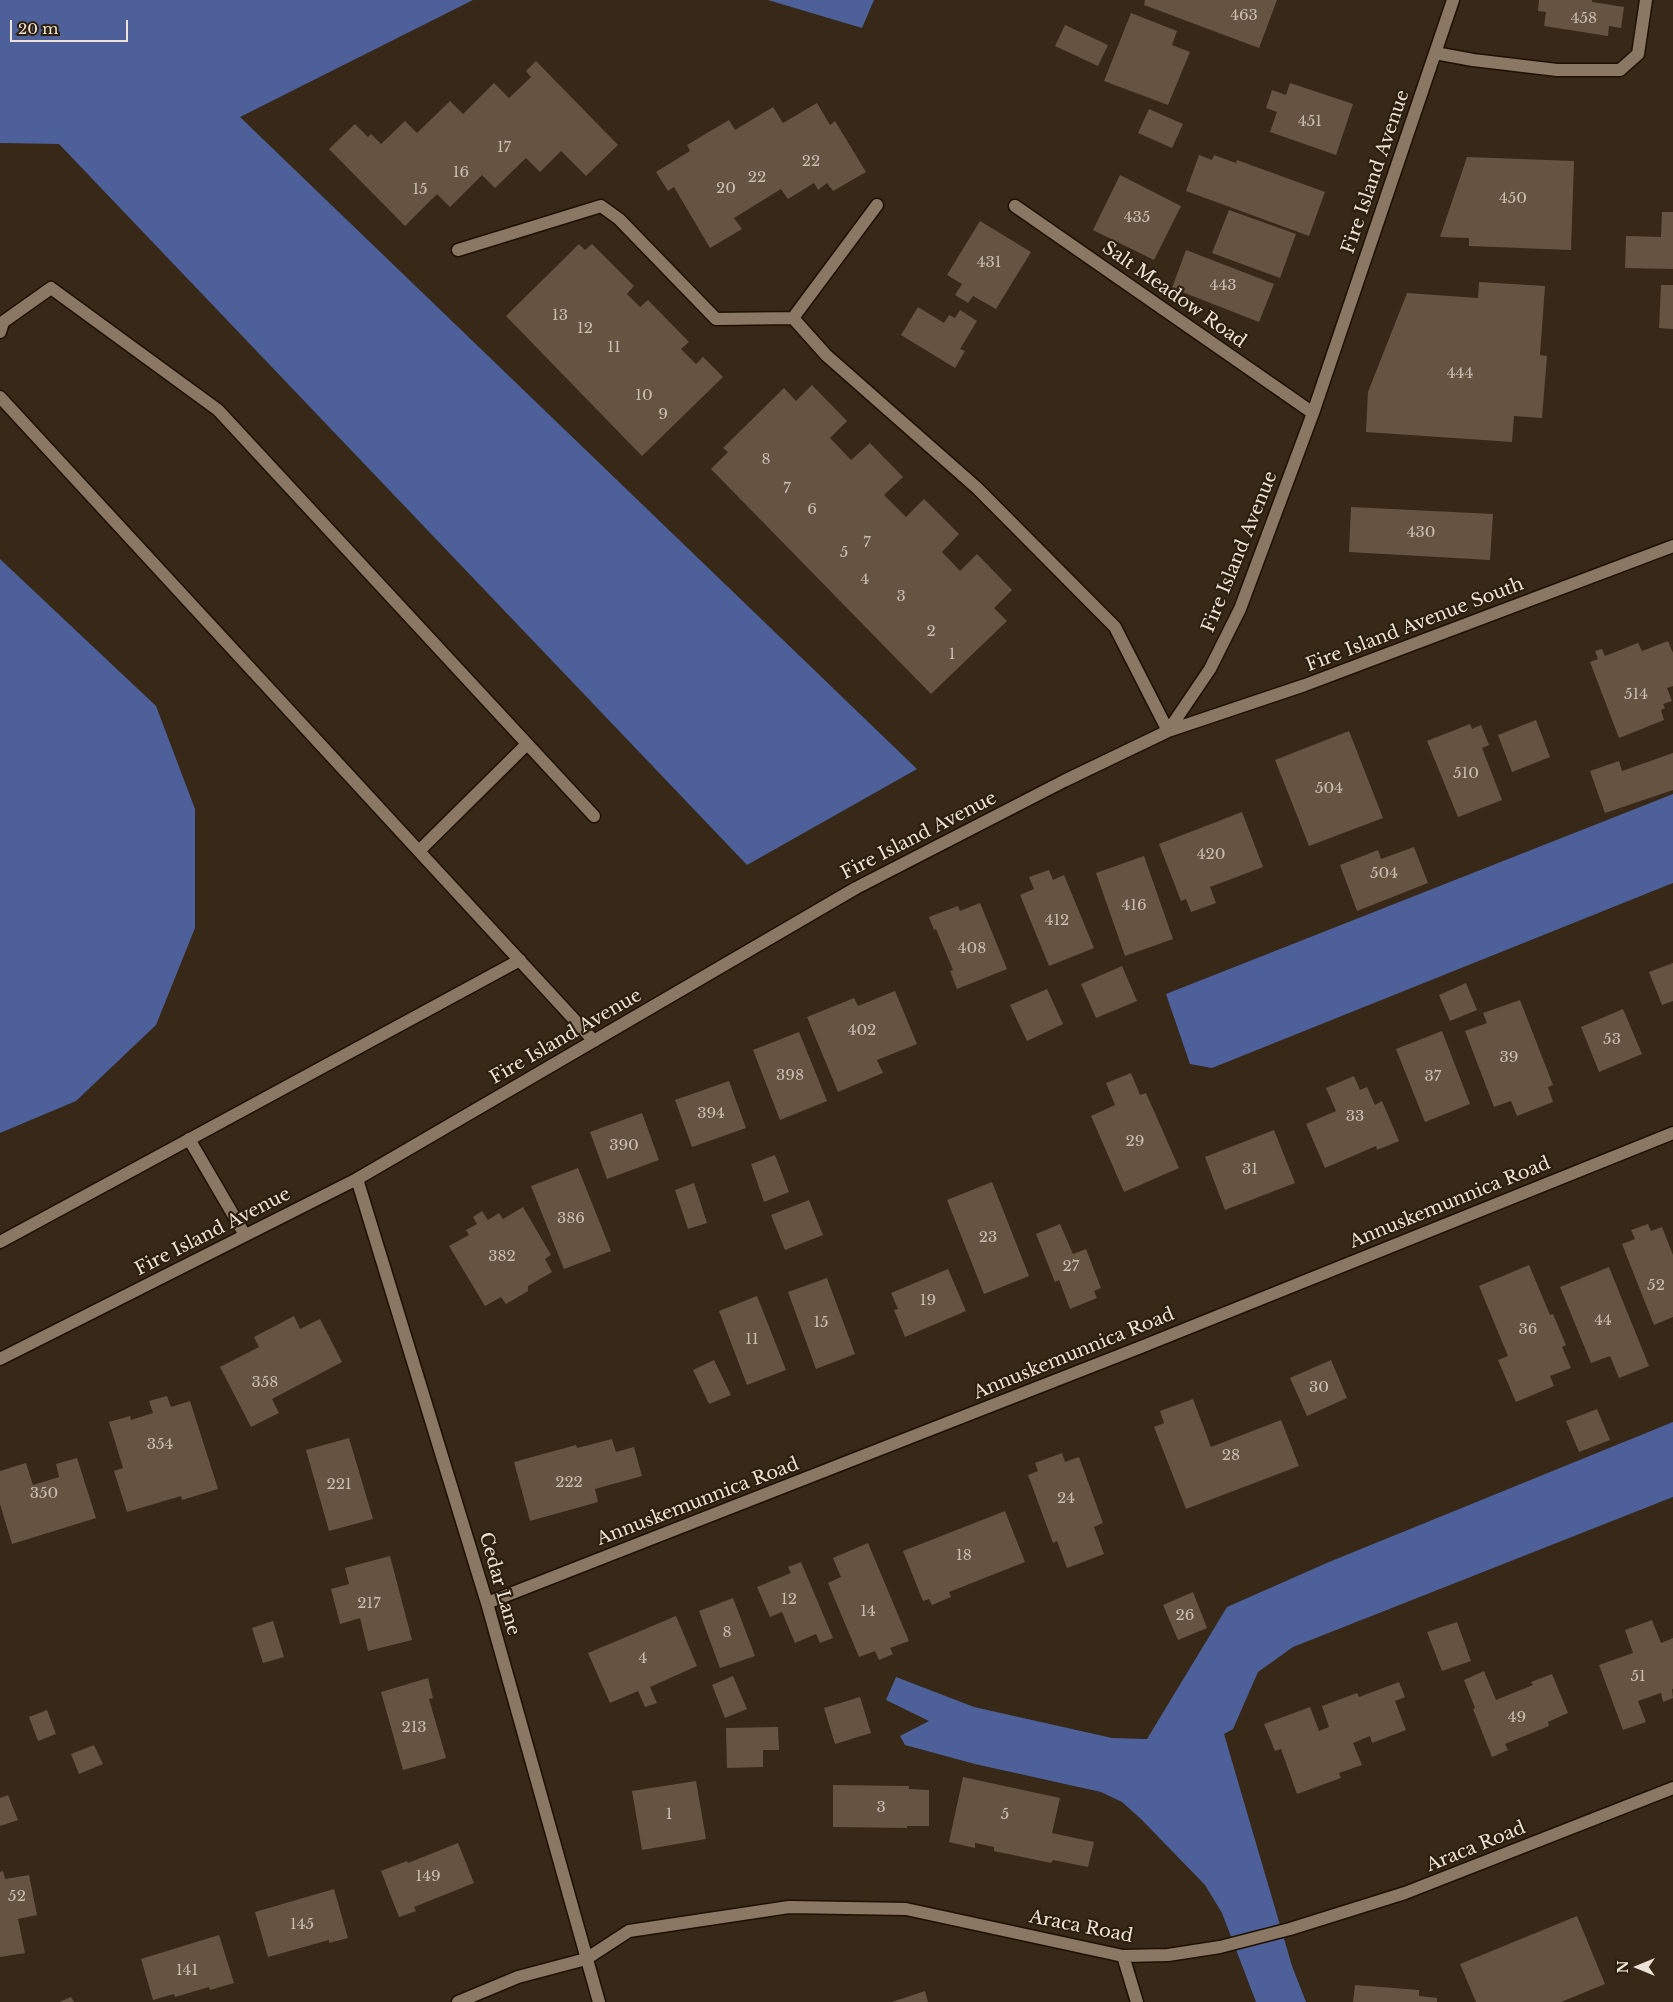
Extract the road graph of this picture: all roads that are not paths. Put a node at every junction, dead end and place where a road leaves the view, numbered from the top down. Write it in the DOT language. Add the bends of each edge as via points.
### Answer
graph roads {
  1 [pos="1453,0"];
  2 [pos="1646,0"];
  3 [pos="1435,53"];
  4 [pos="877,205"];
  5 [pos="1015,206"];
  6 [pos="458,250"];
  7 [pos="793,318"];
  8 [pos="0,332"];
  9 [pos="0,397"];
  10 [pos="1313,413"];
  11 [pos="1673,546"];
  12 [pos="1168,731"];
  13 [pos="527,744"];
  14 [pos="594,816"];
  15 [pos="419,851"];
  16 [pos="520,960"];
  17 [pos="594,1041"];
  18 [pos="1673,1133"];
  19 [pos="189,1140"];
  20 [pos="357,1179"];
  21 [pos="246,1235"];
  22 [pos="0,1242"];
  23 [pos="0,1359"];
  24 [pos="487,1603"];
  25 [pos="1673,1788"];
  26 [pos="1123,1956"];
  27 [pos="586,1959"];
  28 [pos="458,2002"];
  29 [pos="599,2002"];
  30 [pos="1137,2002"];
  1 -- 3 [label="street, Fire Island Avenue"];
  2 -- 3 [label="street" via="1638,54 1620,70 1557,70"];
  3 -- 10 [label="street, Fire Island Avenue"];
  4 -- 7 [label="street"];
  5 -- 10 [label="street, Salt Meadow Road"];
  6 -- 7 [label="street" via="601,206 619,219 716,319"];
  7 -- 12 [label="street" via="826,355 977,488 1115,627"];
  8 -- 13 [label="street" via="3,322 51,288 218,410"];
  9 -- 15 [label="street"];
  10 -- 12 [label="street, Fire Island Avenue" via="1240,608 1210,669"];
  11 -- 12 [label="street, Fire Island Avenue South" via="1314,682"];
  12 -- 17 [label="street, Fire Island Avenue" via="856,888"];
  13 -- 14 [label="street"];
  13 -- 15 [label="street"];
  15 -- 16 [label="street"];
  16 -- 17 [label="street"];
  16 -- 19 [label="street"];
  17 -- 20 [label="street, Fire Island Avenue"];
  18 -- 24 [label="street, Annuskemunnica Road" via="1141,1347"];
  19 -- 21 [label="street"];
  19 -- 22 [label="street"];
  20 -- 21 [label="street, Fire Island Avenue"];
  20 -- 24 [label="street, Cedar Lane"];
  21 -- 23 [label="street, Fire Island Avenue"];
  24 -- 27 [label="street, Cedar Lane"];
  25 -- 26 [label="street, Araca Road" via="1405,1893 1290,1929 1220,1947 1168,1955"];
  26 -- 27 [label="street, Araca Road" via="906,1909 789,1907 629,1931"];
  26 -- 30 [label="street"];
  27 -- 28 [label="street, Araca Road" via="518,1977"];
  27 -- 29 [label="street, Cedar Lane"];
}
